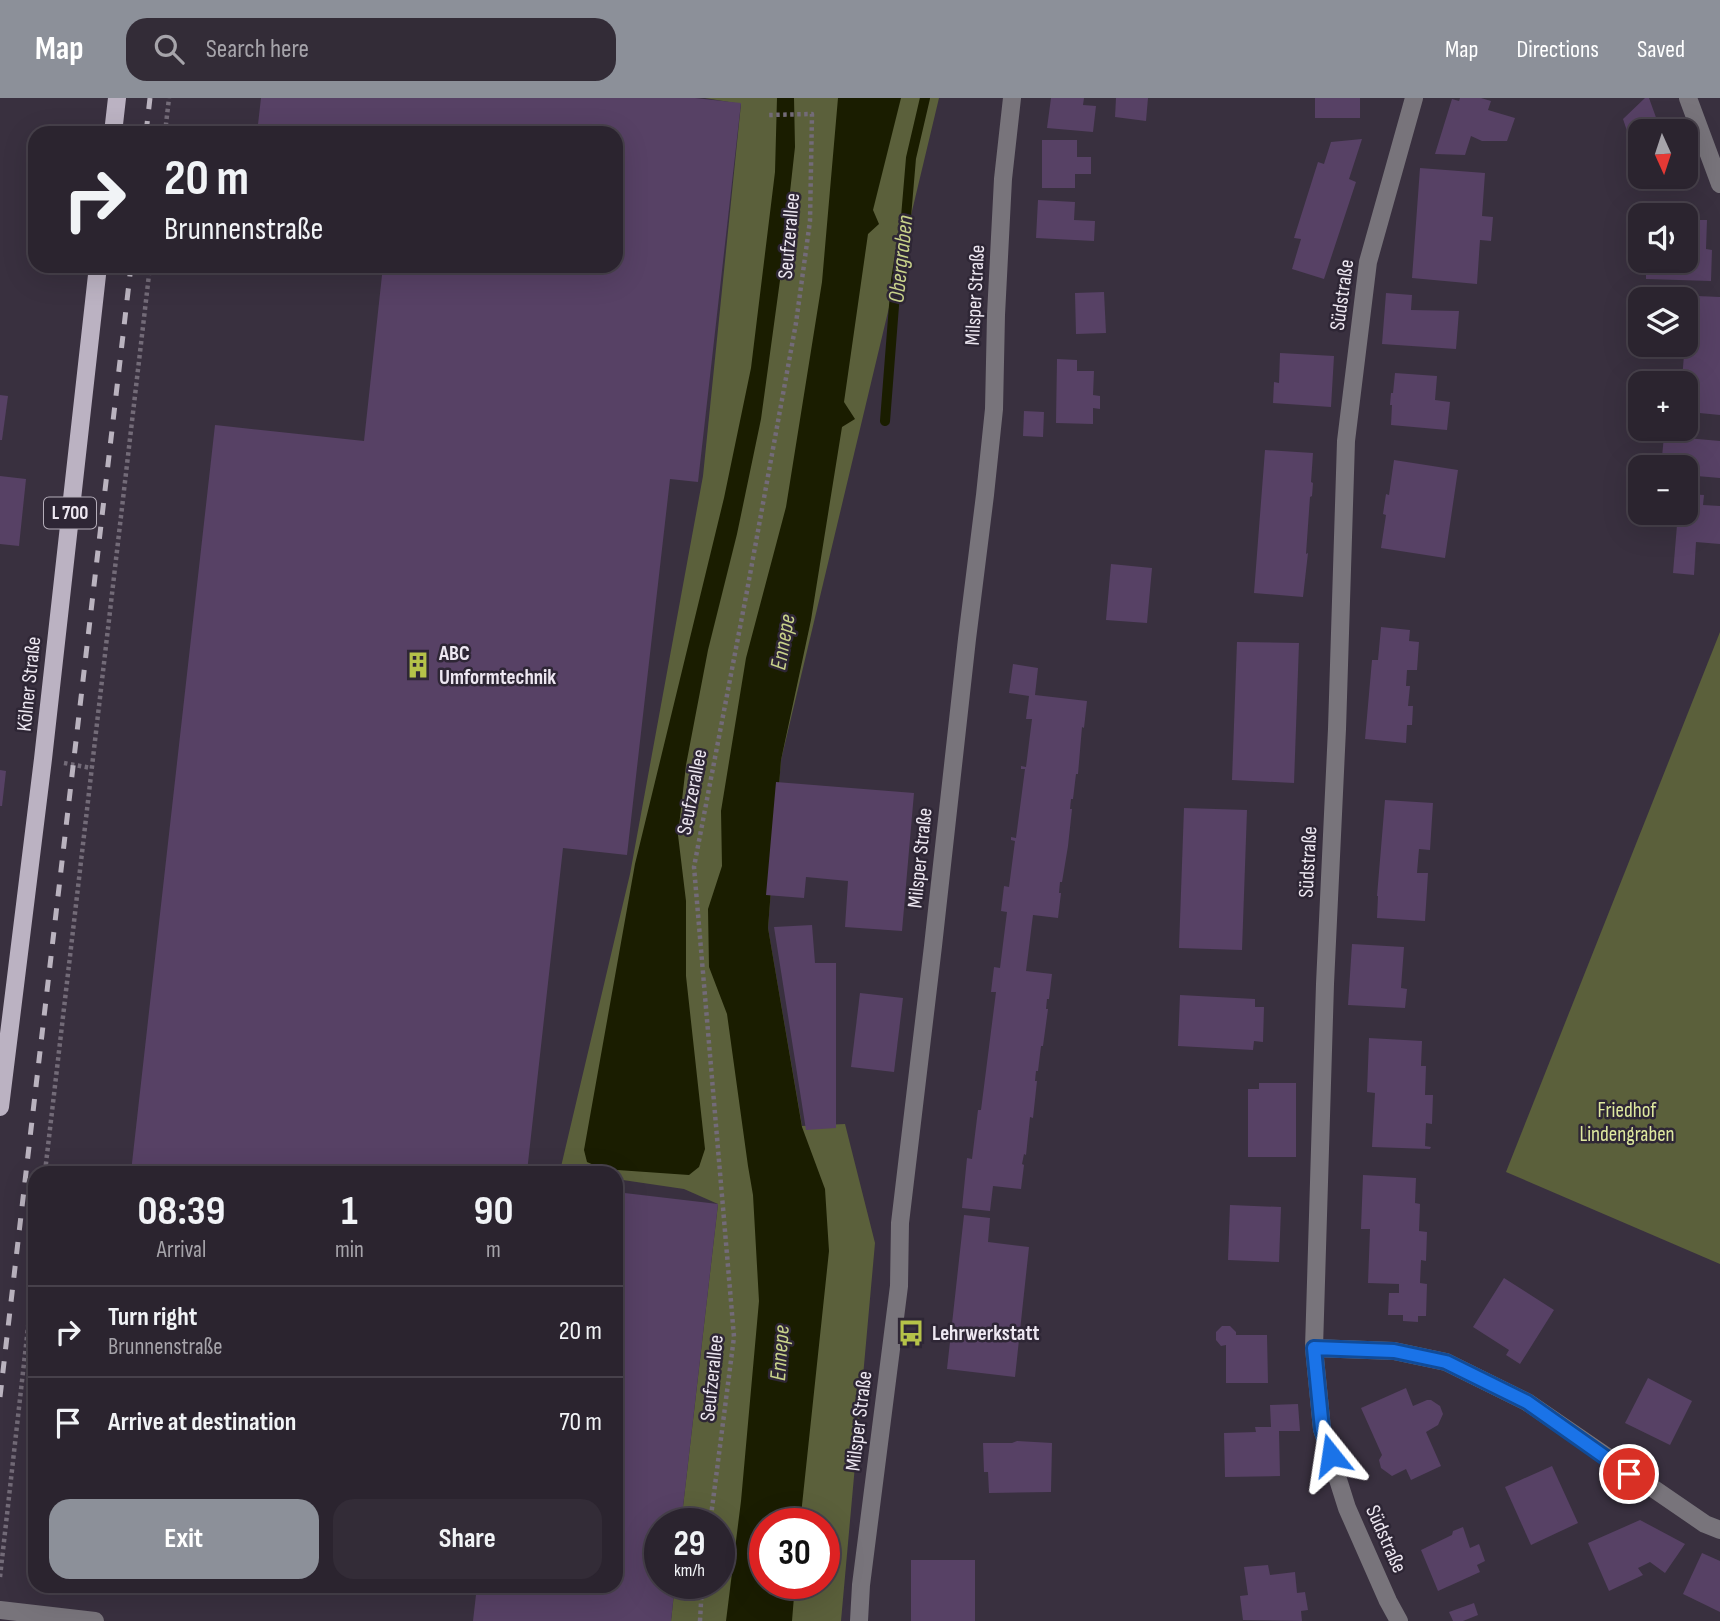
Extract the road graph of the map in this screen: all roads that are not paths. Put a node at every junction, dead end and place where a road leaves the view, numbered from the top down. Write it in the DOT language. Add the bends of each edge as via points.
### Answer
graph roads {
  1 [pos="117,98"];
  2 [pos="1012,98"];
  3 [pos="1415,98"];
  4 [pos="1688,98"];
  5 [pos="114,126"];
  6 [pos="1720,184"];
  7 [pos="97,273"];
  8 [pos="0,1107"];
  9 [pos="1314,1348"];
  10 [pos="1720,1530"];
  11 [pos="0,1610"];
  12 [pos="95,1621"];
  13 [pos="859,1621"];
  14 [pos="1399,1621"];
  1 -- 5 [label="main road"];
  2 -- 13 [label="street, Milsper Straße" via="1003,179 994,409"];
  3 -- 9 [label="street, Südstraße" via="1368,262 1346,441"];
  4 -- 6 [label="street"];
  7 -- 8 [label="main road, Kölner Straße / L 700"];
  9 -- 10 [label="street" via="1394,1351 1446,1362 1527,1402"];
  9 -- 14 [label="street, Südstraße" via="1322,1429 1347,1508"];
  11 -- 12 [label="street"];
}
